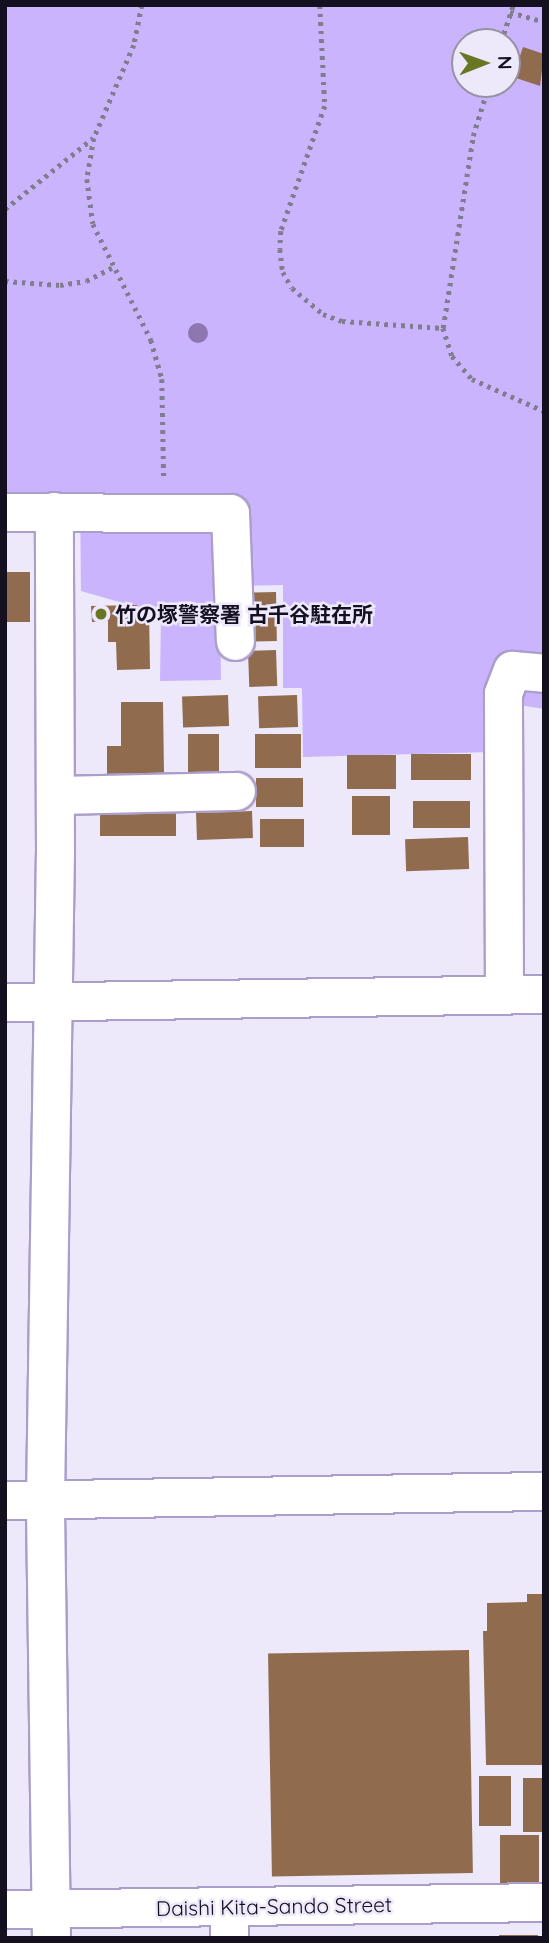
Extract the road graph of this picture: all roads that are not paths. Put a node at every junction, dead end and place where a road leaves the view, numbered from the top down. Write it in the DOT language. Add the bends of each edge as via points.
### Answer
graph roads {
  1 [pos="54,511"];
  2 [pos="5,512"];
  3 [pos="235,641"];
  4 [pos="544,673"];
  5 [pos="236,791"];
  6 [pos="55,795"];
  7 [pos="544,993"];
  8 [pos="504,994"];
  9 [pos="5,1002"];
  10 [pos="51,1002"];
  11 [pos="544,1491"];
  12 [pos="5,1500"];
  13 [pos="46,1500"];
  14 [pos="544,1902"];
  15 [pos="5,1909"];
  16 [pos="229,1922"];
  17 [pos="52,1923"];
  1 -- 2 [label="street"];
  1 -- 3 [label="street" via="230,513"];
  1 -- 6 [label="street"];
  4 -- 8 [label="street" via="512,670 503,693"];
  5 -- 6 [label="street"];
  6 -- 10 [label="street"];
  7 -- 8 [label="street"];
  8 -- 10 [label="street"];
  9 -- 10 [label="street"];
  10 -- 13 [label="street"];
  11 -- 13 [label="street"];
  12 -- 13 [label="street"];
  13 -- 17 [label="street"];
  14 -- 16 [label="street, Daishi Kita-Sando Street"];
  15 -- 17 [label="street, Daishi Kita-Sando Street"];
  16 -- 17 [label="street, Daishi Kita-Sando Street"];
}
